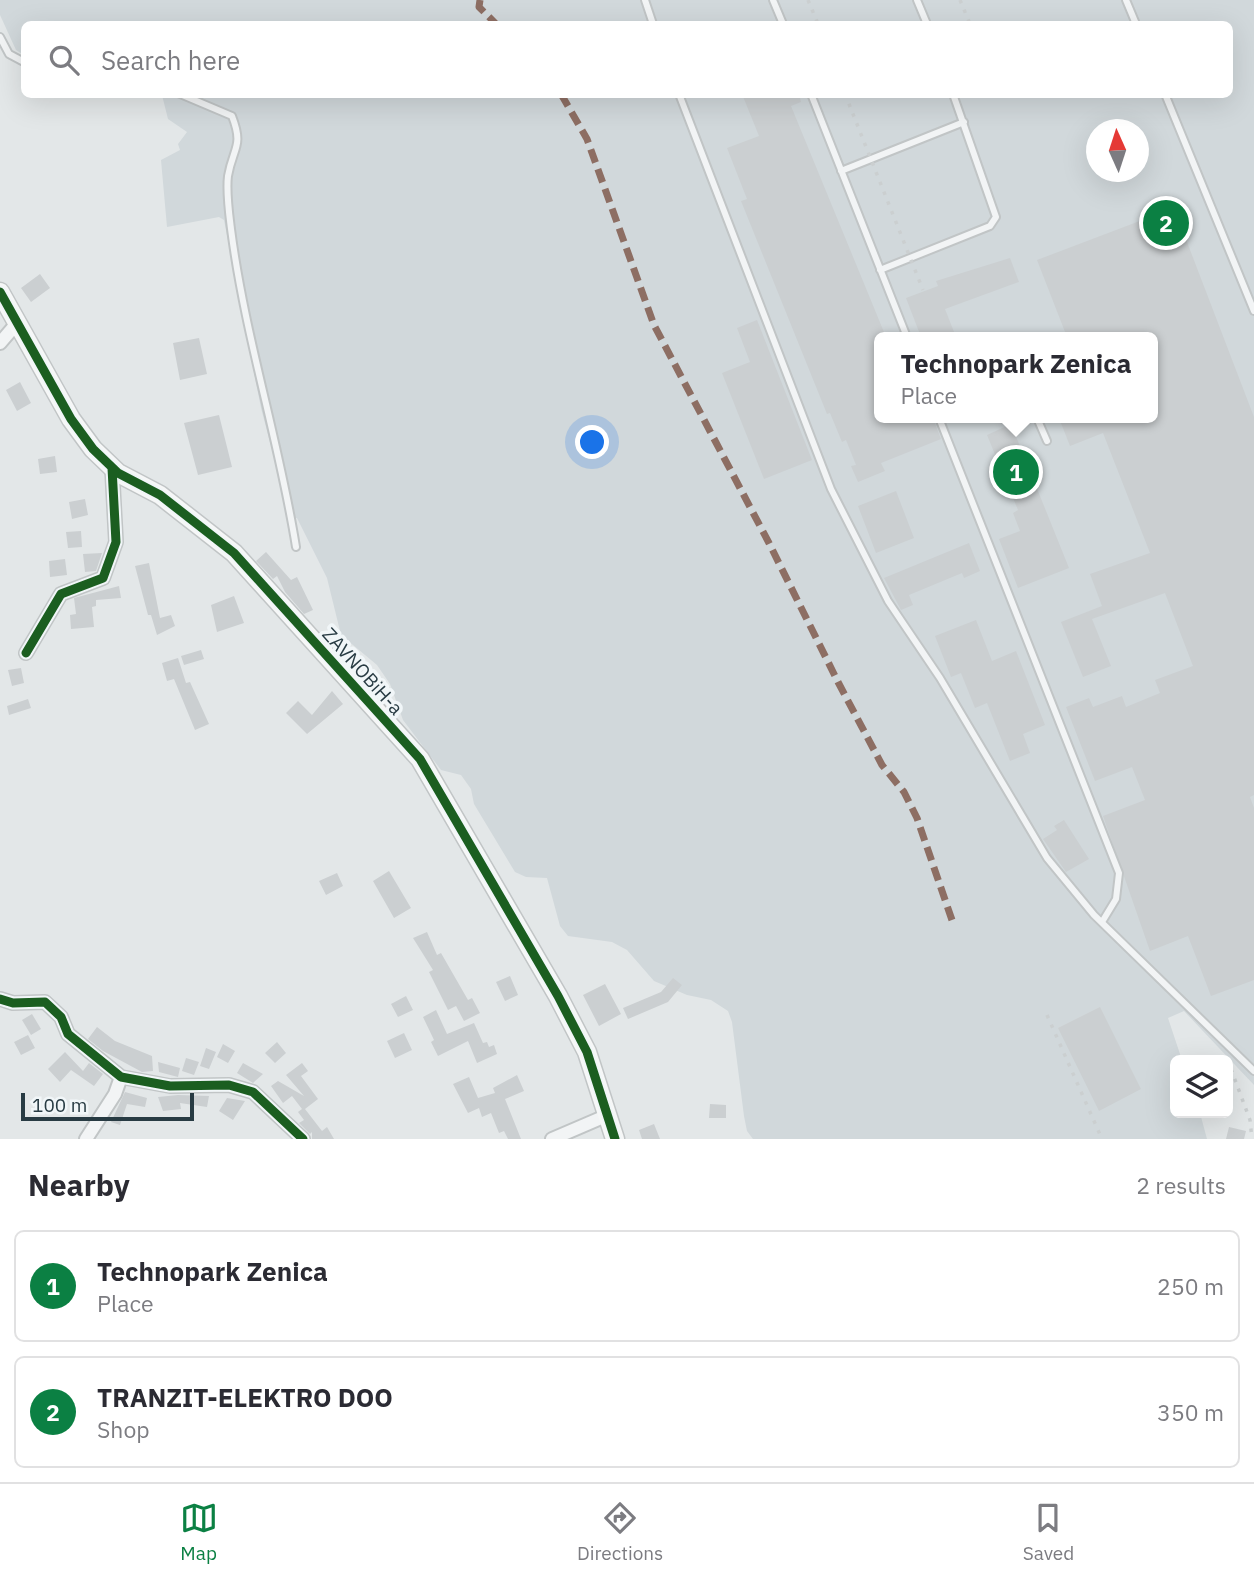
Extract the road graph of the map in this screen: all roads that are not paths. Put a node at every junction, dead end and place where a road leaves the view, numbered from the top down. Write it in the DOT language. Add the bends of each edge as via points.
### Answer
graph roads {
  1 [pos="645,0"];
  2 [pos="774,0"];
  3 [pos="917,0"];
  4 [pos="1126,0"];
  5 [pos="652,21"];
  6 [pos="782,21"];
  7 [pos="926,21"];
  8 [pos="1135,21"];
  9 [pos="0,37"];
  10 [pos="21,60"];
  11 [pos="189,98"];
  12 [pos="681,98"];
  13 [pos="813,98"];
  14 [pos="955,98"];
  15 [pos="1167,98"];
  16 [pos="964,122"];
  17 [pos="841,171"];
  18 [pos="880,270"];
  19 [pos="0,292"];
  20 [pos="1254,311"];
  21 [pos="18,322"];
  22 [pos="905,332"];
  23 [pos="0,344"];
  24 [pos="941,423"];
  25 [pos="1039,423"];
  26 [pos="1048,441"];
  27 [pos="113,468"];
  28 [pos="296,547"];
  29 [pos="26,653"];
  30 [pos="1102,922"];
  31 [pos="0,999"];
  32 [pos="1254,1071"];
  33 [pos="121,1077"];
  34 [pos="608,1115"];
  35 [pos="86,1139"];
  36 [pos="303,1139"];
  37 [pos="552,1139"];
  38 [pos="615,1139"];
  1 -- 5 [label="lane"];
  2 -- 6 [label="lane"];
  3 -- 7 [label="lane"];
  4 -- 8 [label="lane"];
  9 -- 10 [label="lane" via="9,54"];
  11 -- 28 [label="lane" via="232,116 238,130 240,143 228,178 231,230"];
  12 -- 30 [label="lane" via="854,539 1047,858"];
  13 -- 17 [label="lane"];
  14 -- 16 [label="lane"];
  15 -- 20 [label="lane"];
  16 -- 17 [label="lane"];
  16 -- 18 [label="lane" via="996,217 990,226"];
  17 -- 18 [label="lane"];
  18 -- 22 [label="lane"];
  19 -- 21 [label="main road, ZAVNOBiH-a"];
  21 -- 23 [label="street"];
  21 -- 27 [label="main road, ZAVNOBiH-a" via="71,419"];
  24 -- 30 [label="lane" via="1119,873 1116,900"];
  25 -- 26 [label="lane"];
  27 -- 29 [label="street" via="116,542 103,578 61,594"];
  27 -- 34 [label="main road, ZAVNOBiH-a" via="160,495 234,553 420,759 558,996 587,1052"];
  30 -- 32 [label="lane"];
  31 -- 33 [label="street" via="45,1002 61,1017 68,1034"];
  33 -- 35 [label="street"];
  33 -- 36 [label="street" via="170,1086 229,1085 253,1092"];
  34 -- 37 [label="street"];
  34 -- 38 [label="main road, ZAVNOBiH-a"];
}
